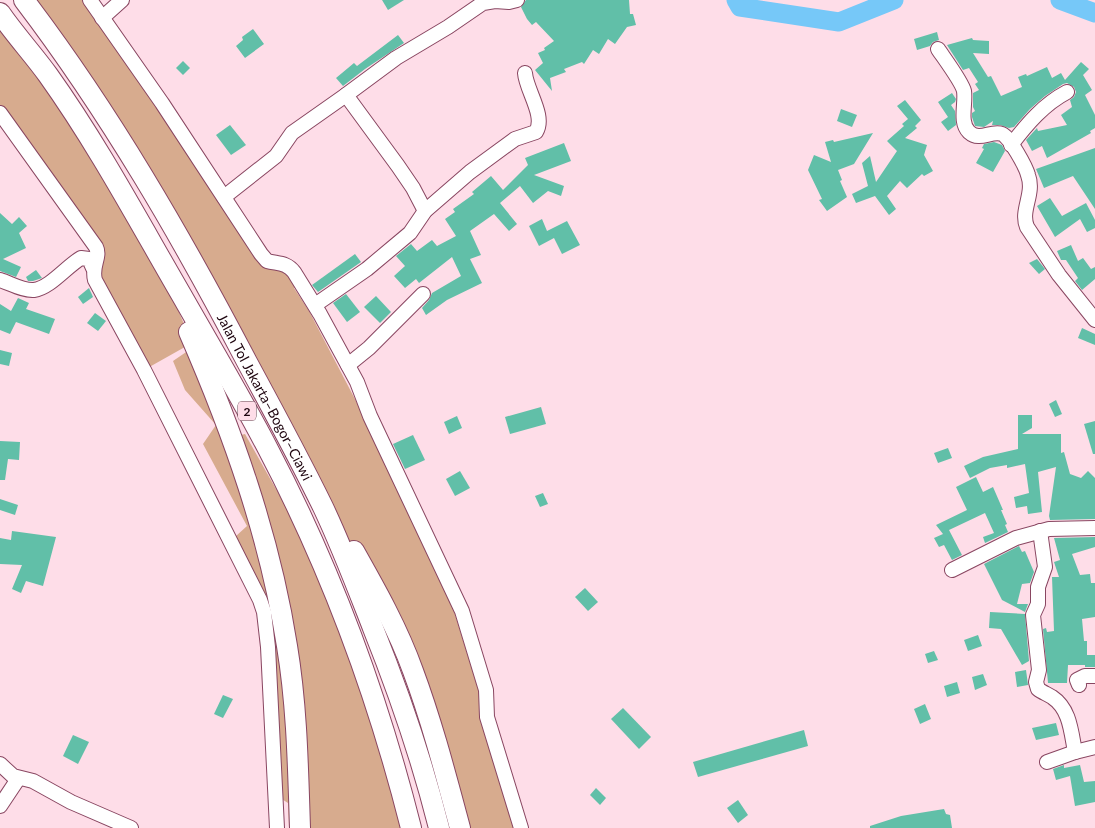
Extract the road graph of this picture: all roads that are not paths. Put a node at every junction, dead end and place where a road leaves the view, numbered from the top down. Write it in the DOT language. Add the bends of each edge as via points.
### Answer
graph roads {
  1 [pos="24,0"];
  2 [pos="90,0"];
  3 [pos="122,0"];
  4 [pos="517,0"];
  5 [pos="0,13"];
  6 [pos="102,18"];
  7 [pos="938,49"];
  8 [pos="525,73"];
  9 [pos="1067,92"];
  10 [pos="346,96"];
  11 [pos="0,113"];
  12 [pos="1011,145"];
  13 [pos="125,196"];
  14 [pos="224,197"];
  15 [pos="424,211"];
  16 [pos="93,268"];
  17 [pos="0,280"];
  18 [pos="423,294"];
  19 [pos="315,305"];
  20 [pos="1095,320"];
  21 [pos="348,365"];
  22 [pos="306,473"];
  23 [pos="1095,528"];
  24 [pos="1040,531"];
  25 [pos="952,570"];
  26 [pos="1095,676"];
  27 [pos="1079,686"];
  28 [pos="1095,747"];
  29 [pos="1075,752"];
  30 [pos="1047,762"];
  31 [pos="0,764"];
  32 [pos="18,779"];
  33 [pos="0,806"];
  34 [pos="131,828"];
  35 [pos="277,828"];
  36 [pos="300,828"];
  37 [pos="411,828"];
  38 [pos="439,828"];
  39 [pos="460,828"];
  40 [pos="521,828"];
  1 -- 22 [label="highway, Jalan Tol Jakarta–Bogor–Ciawi / 2" via="86,85 154,193 228,323"];
  2 -- 6 [label="street"];
  3 -- 6 [label="street"];
  4 -- 10 [label="street" via="478,6 396,58"];
  5 -- 13 [label="highway, Jalan Tol Jakarta–Bogor–Ciawi / 2" via="48,75"];
  6 -- 14 [label="street"];
  7 -- 12 [label="street" via="964,91 964,124 968,131 980,136 1005,135"];
  8 -- 15 [label="street" via="534,100 538,130 503,147"];
  9 -- 12 [label="street" via="1040,111"];
  10 -- 14 [label="street" via="292,133 276,156"];
  10 -- 15 [label="street" via="413,188"];
  11 -- 16 [label="street" via="96,247 98,254"];
  12 -- 20 [label="street" via="1023,163 1030,183 1031,192 1024,218 1027,227"];
  13 -- 36 [label="highway" via="210,380 251,492 274,578 290,661"];
  13 -- 37 [label="highway, Jalan Tol Jakarta–Bogor–Ciawi / 2" via="268,448 308,530 367,677"];
  14 -- 19 [label="street" via="264,259 290,266"];
  15 -- 19 [label="street" via="410,233 367,269"];
  16 -- 17 [label="street" via="89,259 80,258 34,290"];
  16 -- 35 [label="street" via="98,287 144,370 262,606 268,647"];
  18 -- 21 [label="street"];
  19 -- 21 [label="street"];
  21 -- 40 [label="street" via="462,611 486,690 487,717"];
  22 -- 38 [label="highway, Jalan Tol Jakarta–Bogor–Ciawi / 2" via="349,565 384,657"];
  22 -- 39 [label="highway" via="369,578 400,640 425,705"];
  23 -- 24 [label="street"];
  24 -- 25 [label="street" via="1016,538"];
  24 -- 29 [label="street" via="1045,567 1033,615 1039,670 1036,682 1038,688 1064,708"];
  26 -- 27 [label="street" via="1080,678"];
  28 -- 29 [label="street"];
  29 -- 30 [label="street"];
  31 -- 32 [label="street"];
  32 -- 33 [label="street"];
  32 -- 34 [label="street" via="34,782"];
}
